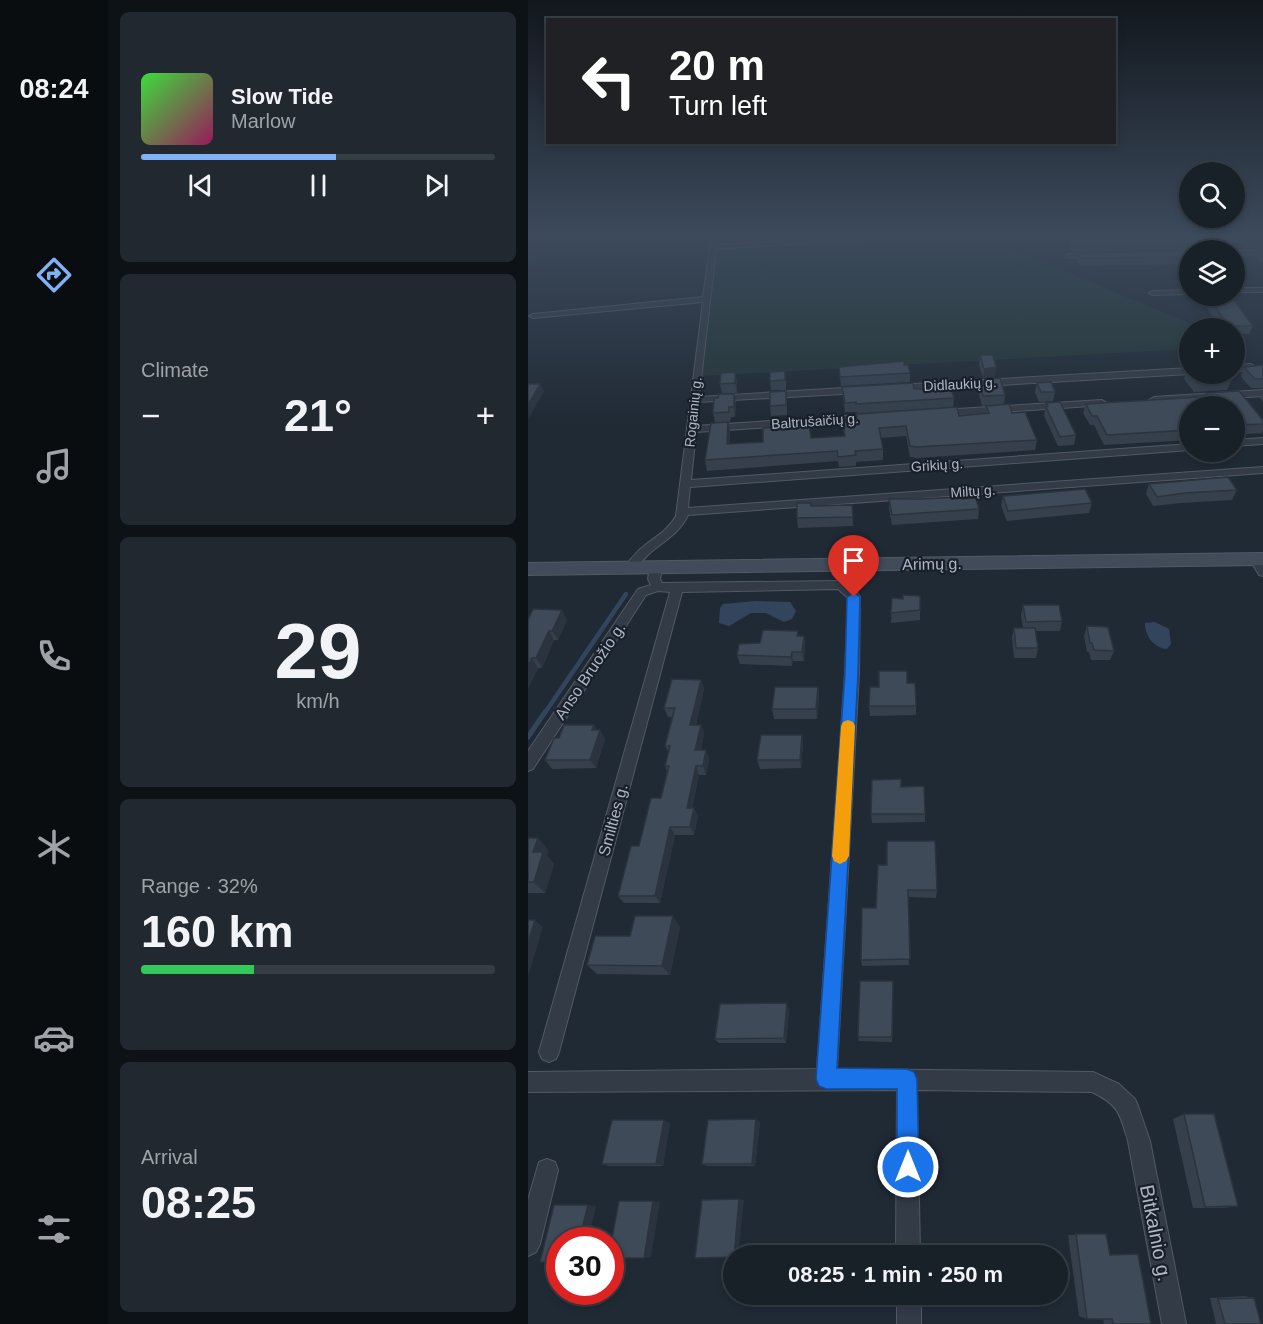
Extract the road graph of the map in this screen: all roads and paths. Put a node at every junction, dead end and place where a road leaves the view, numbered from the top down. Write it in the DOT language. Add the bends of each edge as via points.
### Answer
graph roads {
  1 [pos="706,296"];
  2 [pos="706,299"];
  3 [pos="533,316"];
  4 [pos="1245,367"];
  5 [pos="1251,367"];
  6 [pos="1179,372"];
  7 [pos="883,388"];
  8 [pos="871,389"];
  9 [pos="1263,393"];
  10 [pos="694,400"];
  11 [pos="1144,400"];
  12 [pos="1108,402"];
  13 [pos="929,414"];
  14 [pos="882,417"];
  15 [pos="691,429"];
  16 [pos="1263,441"];
  17 [pos="1245,442"];
  18 [pos="1179,448"];
  19 [pos="1263,470"];
  20 [pos="685,484"];
  21 [pos="682,512"];
  22 [pos="1261,563"];
  23 [pos="656,567"];
  24 [pos="631,568"];
  25 [pos="528,569"];
  26 [pos="658,587"];
  27 [pos="677,588"];
  28 [pos="528,764"];
  29 [pos="549,1052"];
  30 [pos="826,1079"];
  31 [pos="907,1079"];
  32 [pos="528,1082"];
  33 [pos="547,1170"];
  34 [pos="528,1244"];
  35 [pos="908,1245"];
  36 [pos="909,1305"];
  37 [pos="909,1324"];
  38 [pos="1174,1324"];
  1 -- 2 [label="street, Rogainių g."];
  2 -- 3 [label="street"];
  2 -- 10 [label="street, Rogainių g."];
  4 -- 5 [label="street"];
  6 -- 7 [label="street, Didlaukių g."];
  8 -- 10 [label="street"];
  9 -- 11 [label="street"];
  10 -- 15 [label="street, Rogainių g."];
  12 -- 13 [label="street"];
  14 -- 15 [label="street, Baltrušaičių g."];
  15 -- 20 [label="street, Rogainių g."];
  16 -- 17 [label="street"];
  18 -- 20 [label="street, Grikių g."];
  19 -- 21 [label="street, Miltų g."];
  20 -- 21 [label="street, Rogainių g."];
  21 -- 24 [label="street, Rogainių g." via="668,535 642,549"];
  22 -- 23 [label="main road, Arimų g."];
  23 -- 24 [label="main road, Arimų g."];
  23 -- 26 [label="street" via="654,579"];
  24 -- 25 [label="main road, Arimų g."];
  26 -- 27 [label="street"];
  26 -- 28 [label="street, Anso Bruožio g." via="642,592"];
  27 -- 29 [label="street, Smilties g."];
  27 -- 30 [label="street" via="840,585 854,597"];
  30 -- 31 [label="street, Bitkalnio g."];
  30 -- 32 [label="street, Bitkalnio g."];
  31 -- 35 [label="street"];
  31 -- 38 [label="street, Bitkalnio g." via="1092,1082 1112,1091 1128,1106 1139,1141"];
  33 -- 34 [label="street"];
  36 -- 37 [label="street"];
}
